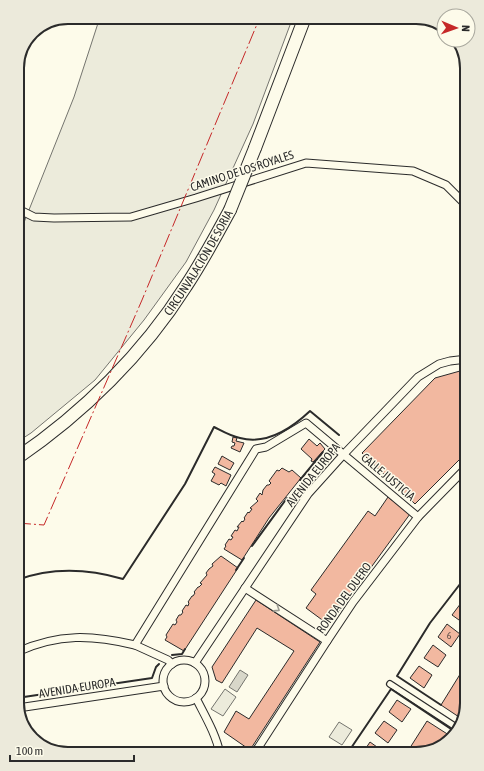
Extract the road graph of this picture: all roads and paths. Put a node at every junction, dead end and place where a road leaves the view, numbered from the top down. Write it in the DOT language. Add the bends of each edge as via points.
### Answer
graph roads {
  1 [pos="302,24"];
  2 [pos="460,199"];
  3 [pos="24,212"];
  4 [pos="460,360"];
  5 [pos="24,453"];
  6 [pos="344,454"];
  7 [pos="460,474"];
  8 [pos="418,517"];
  9 [pos="244,588"];
  10 [pos="327,641"];
  11 [pos="135,645"];
  12 [pos="24,649"];
  13 [pos="194,663"];
  14 [pos="172,664"];
  15 [pos="390,684"];
  16 [pos="164,686"];
  17 [pos="196,698"];
  18 [pos="24,707"];
  19 [pos="454,726"];
  20 [pos="217,747"];
  21 [pos="259,747"];
  1 -- 5 [label="highway, CIRCUNVALACIÓN DE SORIA, bridge" via="230,210 186,287 122,368 80,409"];
  2 -- 3 [label="street, CAMINO DE LOS ROYALES" via="446,185 413,171 306,163 131,217 34,217"];
  4 -- 6 [label="street, AVENIDA EUROPA" via="439,364 418,377"];
  6 -- 8 [label="street, CALLE JUSTICIA"];
  6 -- 9 [label="street, AVENIDA EUROPA" via="308,494"];
  6 -- 11 [label="street, CALLE JUSTICIA" via="306,423 266,447 256,449"];
  7 -- 8 [label="street, RONDA DEL DUERO"];
  8 -- 10 [label="street, RONDA DEL DUERO" via="353,602"];
  9 -- 10 [label="street, one-way"];
  9 -- 13 [label="street, AVENIDA EUROPA"];
  10 -- 21 [label="street, RONDA DEL DUERO"];
  11 -- 12 [label="street" via="85,637 42,643"];
  11 -- 14 [label="street"];
  13 -- 14 [label="street" via="183,660"];
  13 -- 17 [label="street" via="200,667 205,680 202,693"];
  14 -- 16 [label="street" via="165,674"];
  15 -- 19 [label="street"];
  16 -- 17 [label="street" via="171,698 177,701 191,701"];
  16 -- 18 [label="street, AVENIDA EUROPA"];
  17 -- 20 [label="street" via="207,718"];
}
